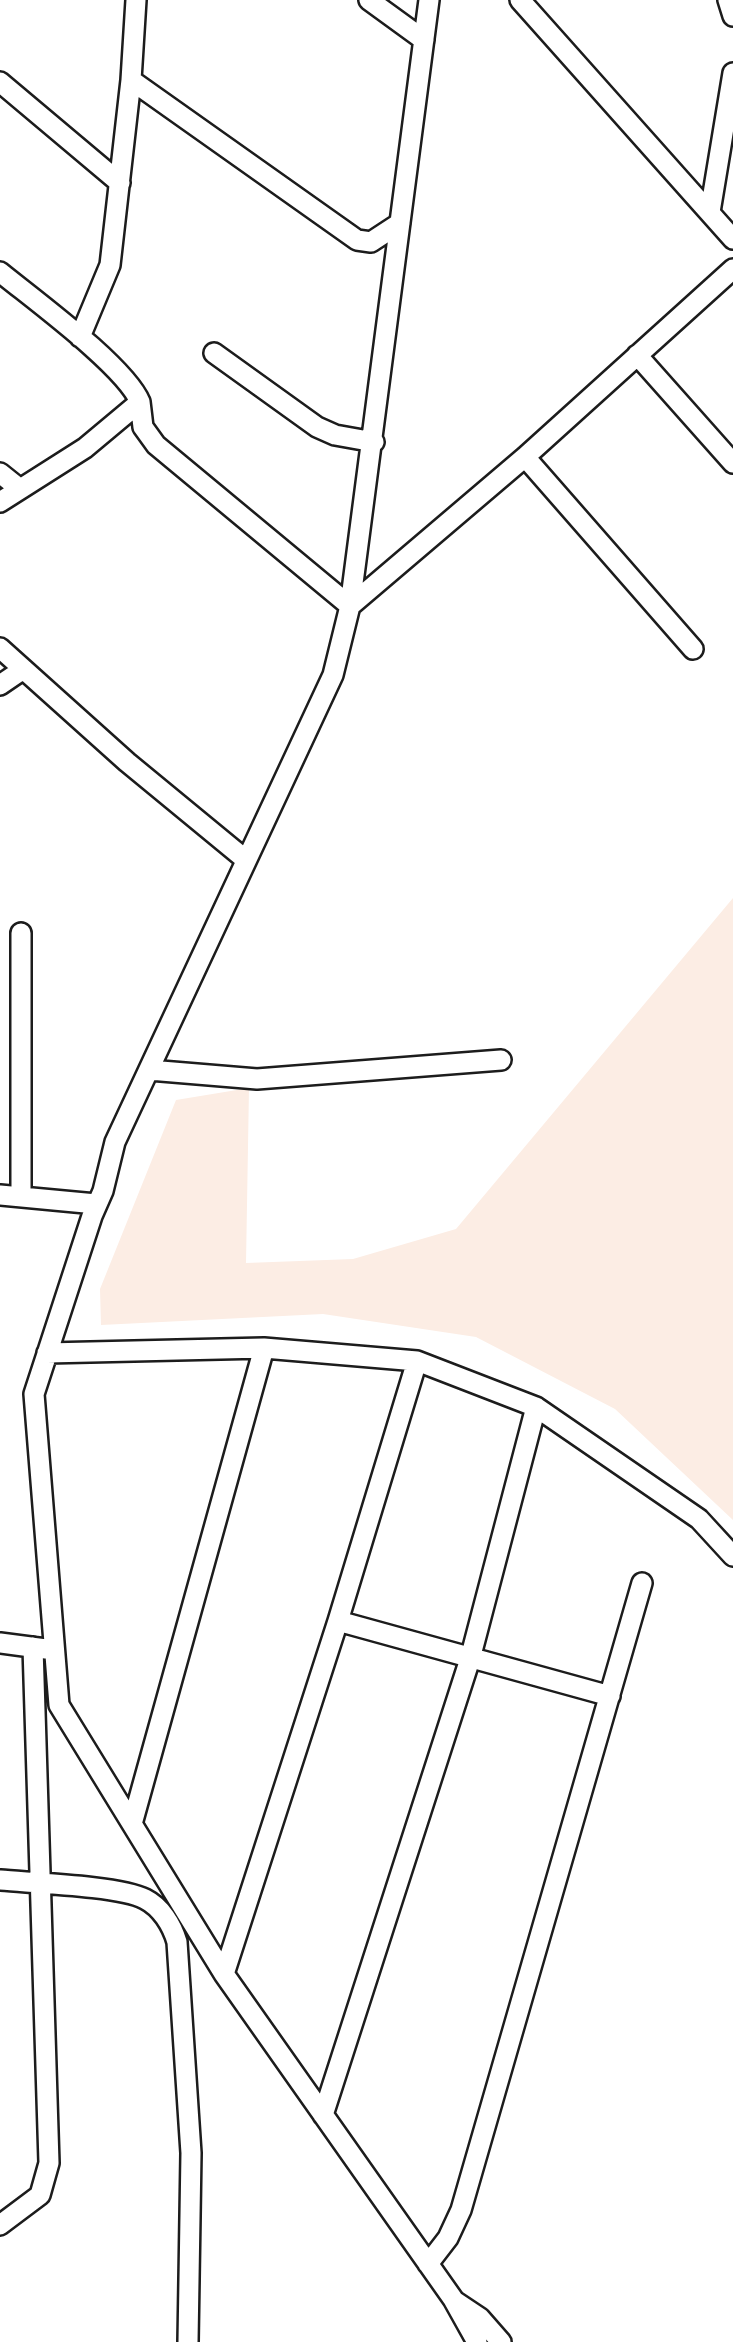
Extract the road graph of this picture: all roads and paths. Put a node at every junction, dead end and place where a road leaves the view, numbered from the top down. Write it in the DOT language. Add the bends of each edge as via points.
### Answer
graph roads {
  1 [pos="136,0"];
  2 [pos="369,0"];
  3 [pos="429,0"];
  4 [pos="520,0"];
  5 [pos="728,0"];
  6 [pos="733,16"];
  7 [pos="424,40"];
  8 [pos="733,73"];
  9 [pos="131,80"];
  10 [pos="0,82"];
  11 [pos="120,183"];
  12 [pos="710,212"];
  13 [pos="400,223"];
  14 [pos="733,239"];
  15 [pos="733,269"];
  16 [pos="0,272"];
  17 [pos="80,337"];
  18 [pos="214,353"];
  19 [pos="637,355"];
  20 [pos="141,402"];
  21 [pos="374,442"];
  22 [pos="525,457"];
  23 [pos="733,463"];
  24 [pos="0,473"];
  25 [pos="20,489"];
  26 [pos="0,502"];
  27 [pos="351,606"];
  28 [pos="0,648"];
  29 [pos="693,649"];
  30 [pos="22,670"];
  31 [pos="0,685"];
  32 [pos="246,860"];
  33 [pos="20,933"];
  34 [pos="501,1060"];
  35 [pos="149,1070"];
  36 [pos="0,1195"];
  37 [pos="21,1196"];
  38 [pos="96,1205"];
  39 [pos="264,1348"];
  40 [pos="47,1353"];
  41 [pos="417,1361"];
  42 [pos="537,1407"];
  43 [pos="733,1556"];
  44 [pos="642,1583"];
  45 [pos="338,1621"];
  46 [pos="0,1643"];
  47 [pos="33,1647"];
  48 [pos="54,1650"];
  49 [pos="470,1659"];
  50 [pos="610,1696"];
  51 [pos="132,1824"];
  52 [pos="0,1880"];
  53 [pos="43,1884"];
  54 [pos="225,1974"];
  55 [pos="323,2115"];
  56 [pos="0,2225"];
  57 [pos="428,2264"];
  58 [pos="453,2299"];
  59 [pos="188,2342"];
  60 [pos="477,2342"];
  61 [pos="501,2342"];
  1 -- 9 [label="street"];
  2 -- 7 [label="street"];
  3 -- 7 [label="street"];
  4 -- 12 [label="street"];
  5 -- 6 [label="street"];
  7 -- 13 [label="street"];
  8 -- 12 [label="street"];
  9 -- 11 [label="street"];
  9 -- 13 [label="street" via="357,240 371,242"];
  10 -- 11 [label="street"];
  11 -- 17 [label="street" via="110,265"];
  12 -- 14 [label="street"];
  13 -- 21 [label="street"];
  15 -- 19 [label="street"];
  16 -- 17 [label="street"];
  17 -- 20 [label="street" via="130,384"];
  18 -- 21 [label="street" via="317,427"];
  19 -- 22 [label="street"];
  19 -- 23 [label="street"];
  20 -- 25 [label="street" via="85,448"];
  20 -- 27 [label="street" via="142,427 156,445"];
  21 -- 27 [label="street"];
  22 -- 27 [label="street"];
  22 -- 29 [label="street"];
  24 -- 25 [label="street"];
  25 -- 26 [label="street"];
  27 -- 32 [label="street" via="332,675"];
  28 -- 30 [label="street"];
  30 -- 31 [label="street"];
  30 -- 32 [label="street"];
  32 -- 35 [label="street"];
  33 -- 37 [label="street"];
  34 -- 35 [label="street" via="257,1079"];
  35 -- 38 [label="street" via="116,1142"];
  36 -- 37 [label="street"];
  37 -- 38 [label="street"];
  38 -- 40 [label="street"];
  39 -- 40 [label="street"];
  39 -- 41 [label="street"];
  39 -- 51 [label="street"];
  40 -- 48 [label="street" via="34,1394"];
  41 -- 42 [label="street"];
  41 -- 45 [label="street"];
  42 -- 43 [label="street" via="699,1519"];
  42 -- 49 [label="street"];
  44 -- 50 [label="street"];
  45 -- 49 [label="street"];
  45 -- 54 [label="street"];
  46 -- 47 [label="street"];
  47 -- 48 [label="street"];
  47 -- 53 [label="street"];
  48 -- 51 [label="street" via="59,1705"];
  49 -- 50 [label="street"];
  49 -- 55 [label="street"];
  50 -- 57 [label="street" via="461,2210 448,2238"];
  51 -- 54 [label="street"];
  52 -- 53 [label="street"];
  53 -- 56 [label="street" via="49,2163 40,2195"];
  53 -- 59 [label="street" via="145,1899 161,1912 177,1941 191,2153"];
  54 -- 55 [label="street"];
  55 -- 57 [label="street"];
  57 -- 58 [label="street"];
  58 -- 60 [label="street"];
  58 -- 61 [label="street" via="480,2318"];
}
